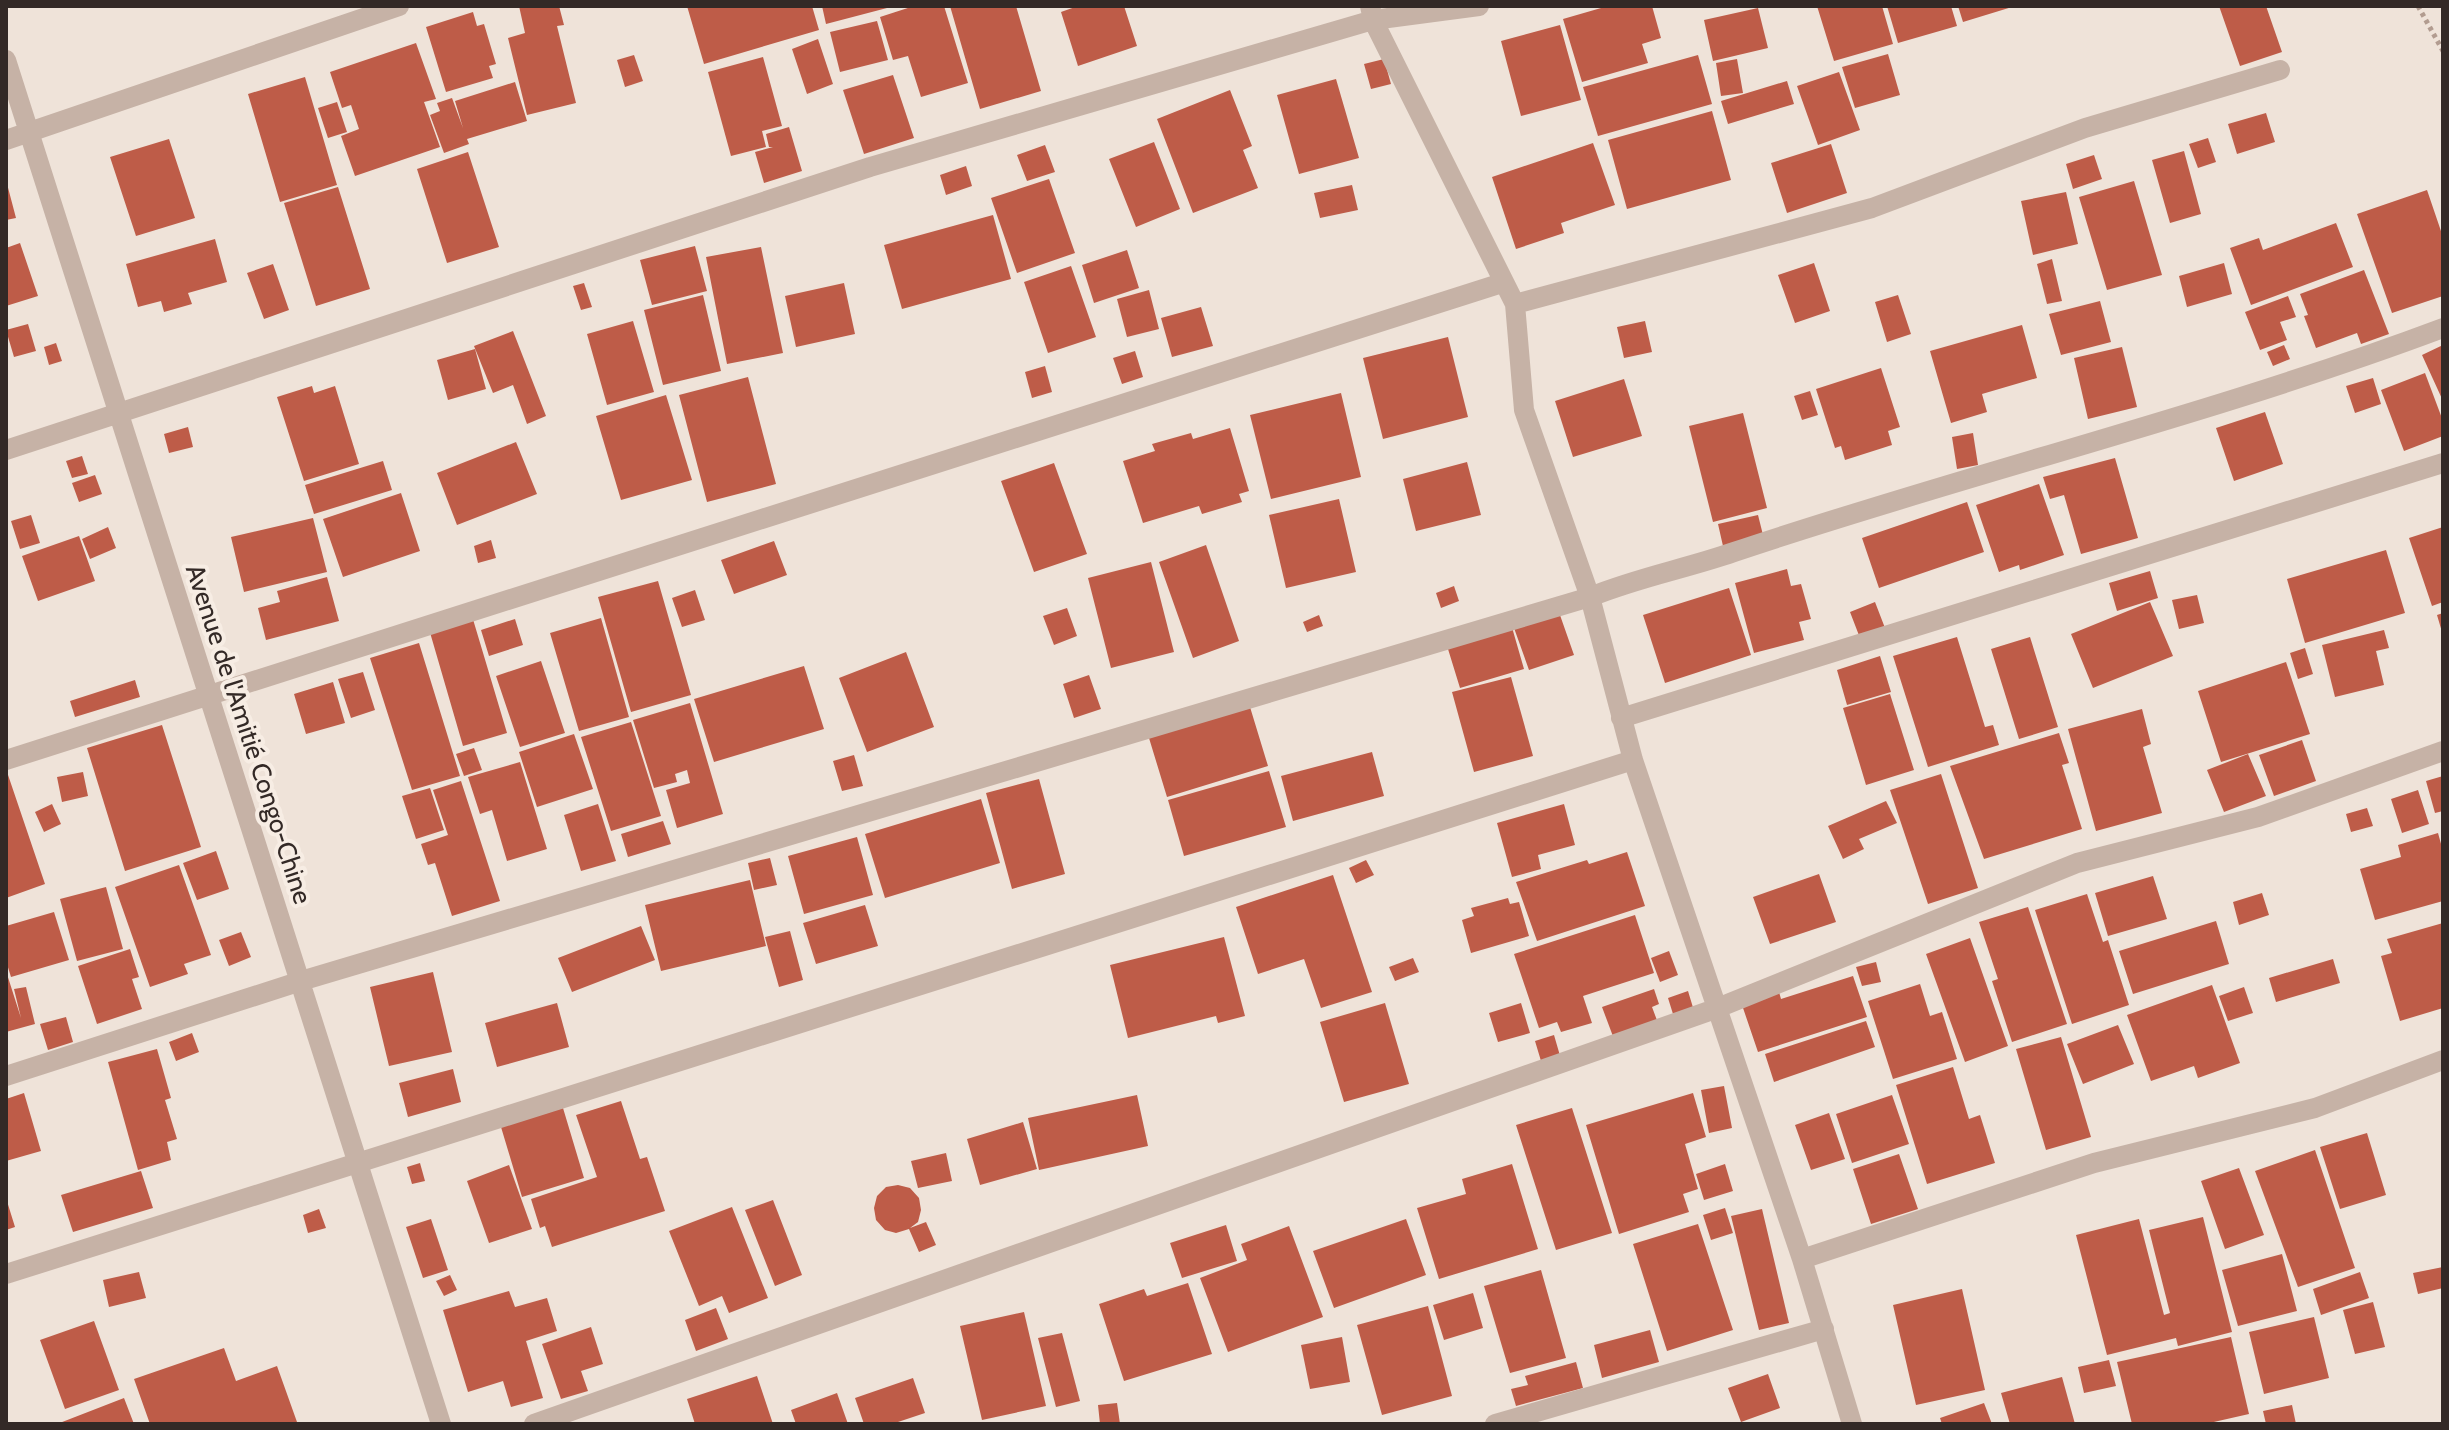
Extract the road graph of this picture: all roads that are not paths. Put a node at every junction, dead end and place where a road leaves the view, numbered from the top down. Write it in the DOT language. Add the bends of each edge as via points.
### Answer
graph roads {
  1 [pos="399,6"];
  2 [pos="1479,6"];
  3 [pos="1372,13"];
  4 [pos="6,60"];
  5 [pos="2280,70"];
  6 [pos="32,132"];
  7 [pos="6,140"];
  8 [pos="1502,283"];
  9 [pos="1515,304"];
  10 [pos="2443,328"];
  11 [pos="121,414"];
  12 [pos="6,450"];
  13 [pos="2443,463"];
  14 [pos="1590,597"];
  15 [pos="209,693"];
  16 [pos="1621,718"];
  17 [pos="2443,751"];
  18 [pos="6,760"];
  19 [pos="1633,760"];
  20 [pos="301,981"];
  21 [pos="1715,1009"];
  22 [pos="2443,1060"];
  23 [pos="6,1076"];
  24 [pos="358,1161"];
  25 [pos="1802,1259"];
  26 [pos="6,1274"];
  27 [pos="1824,1329"];
  28 [pos="441,1424"];
  29 [pos="534,1424"];
  30 [pos="1495,1424"];
  31 [pos="1852,1424"];
  1 -- 6 [label="street"];
  2 -- 3 [label="street"];
  3 -- 8 [label="street"];
  3 -- 11 [label="street" via="870,167"];
  4 -- 6 [label="street, Avenue de l'Amitié Congo-Chine"];
  5 -- 9 [label="street" via="2085,128 1872,208"];
  6 -- 7 [label="street"];
  6 -- 11 [label="street, Avenue de l'Amitié Congo-Chine"];
  8 -- 9 [label="street"];
  8 -- 15 [label="street"];
  9 -- 14 [label="street" via="1524,410"];
  10 -- 14 [label="street" via="2235,399 1704,562 1639,577"];
  11 -- 12 [label="street"];
  11 -- 15 [label="street, Avenue de l'Amitié Congo-Chine"];
  13 -- 16 [label="street"];
  14 -- 16 [label="street"];
  14 -- 20 [label="street"];
  15 -- 18 [label="street"];
  15 -- 20 [label="street, Avenue de l'Amitié Congo-Chine"];
  16 -- 19 [label="street"];
  17 -- 21 [label="street" via="2258,817 2077,863"];
  19 -- 21 [label="street"];
  19 -- 24 [label="street"];
  20 -- 23 [label="street"];
  20 -- 24 [label="street, Avenue de l'Amitié Congo-Chine"];
  21 -- 25 [label="street"];
  21 -- 29 [label="street"];
  22 -- 25 [label="street" via="2315,1108 2094,1163"];
  24 -- 26 [label="street"];
  24 -- 28 [label="street, Avenue de l'Amitié Congo-Chine"];
  25 -- 27 [label="street"];
  27 -- 30 [label="street"];
  27 -- 31 [label="street"];
}
